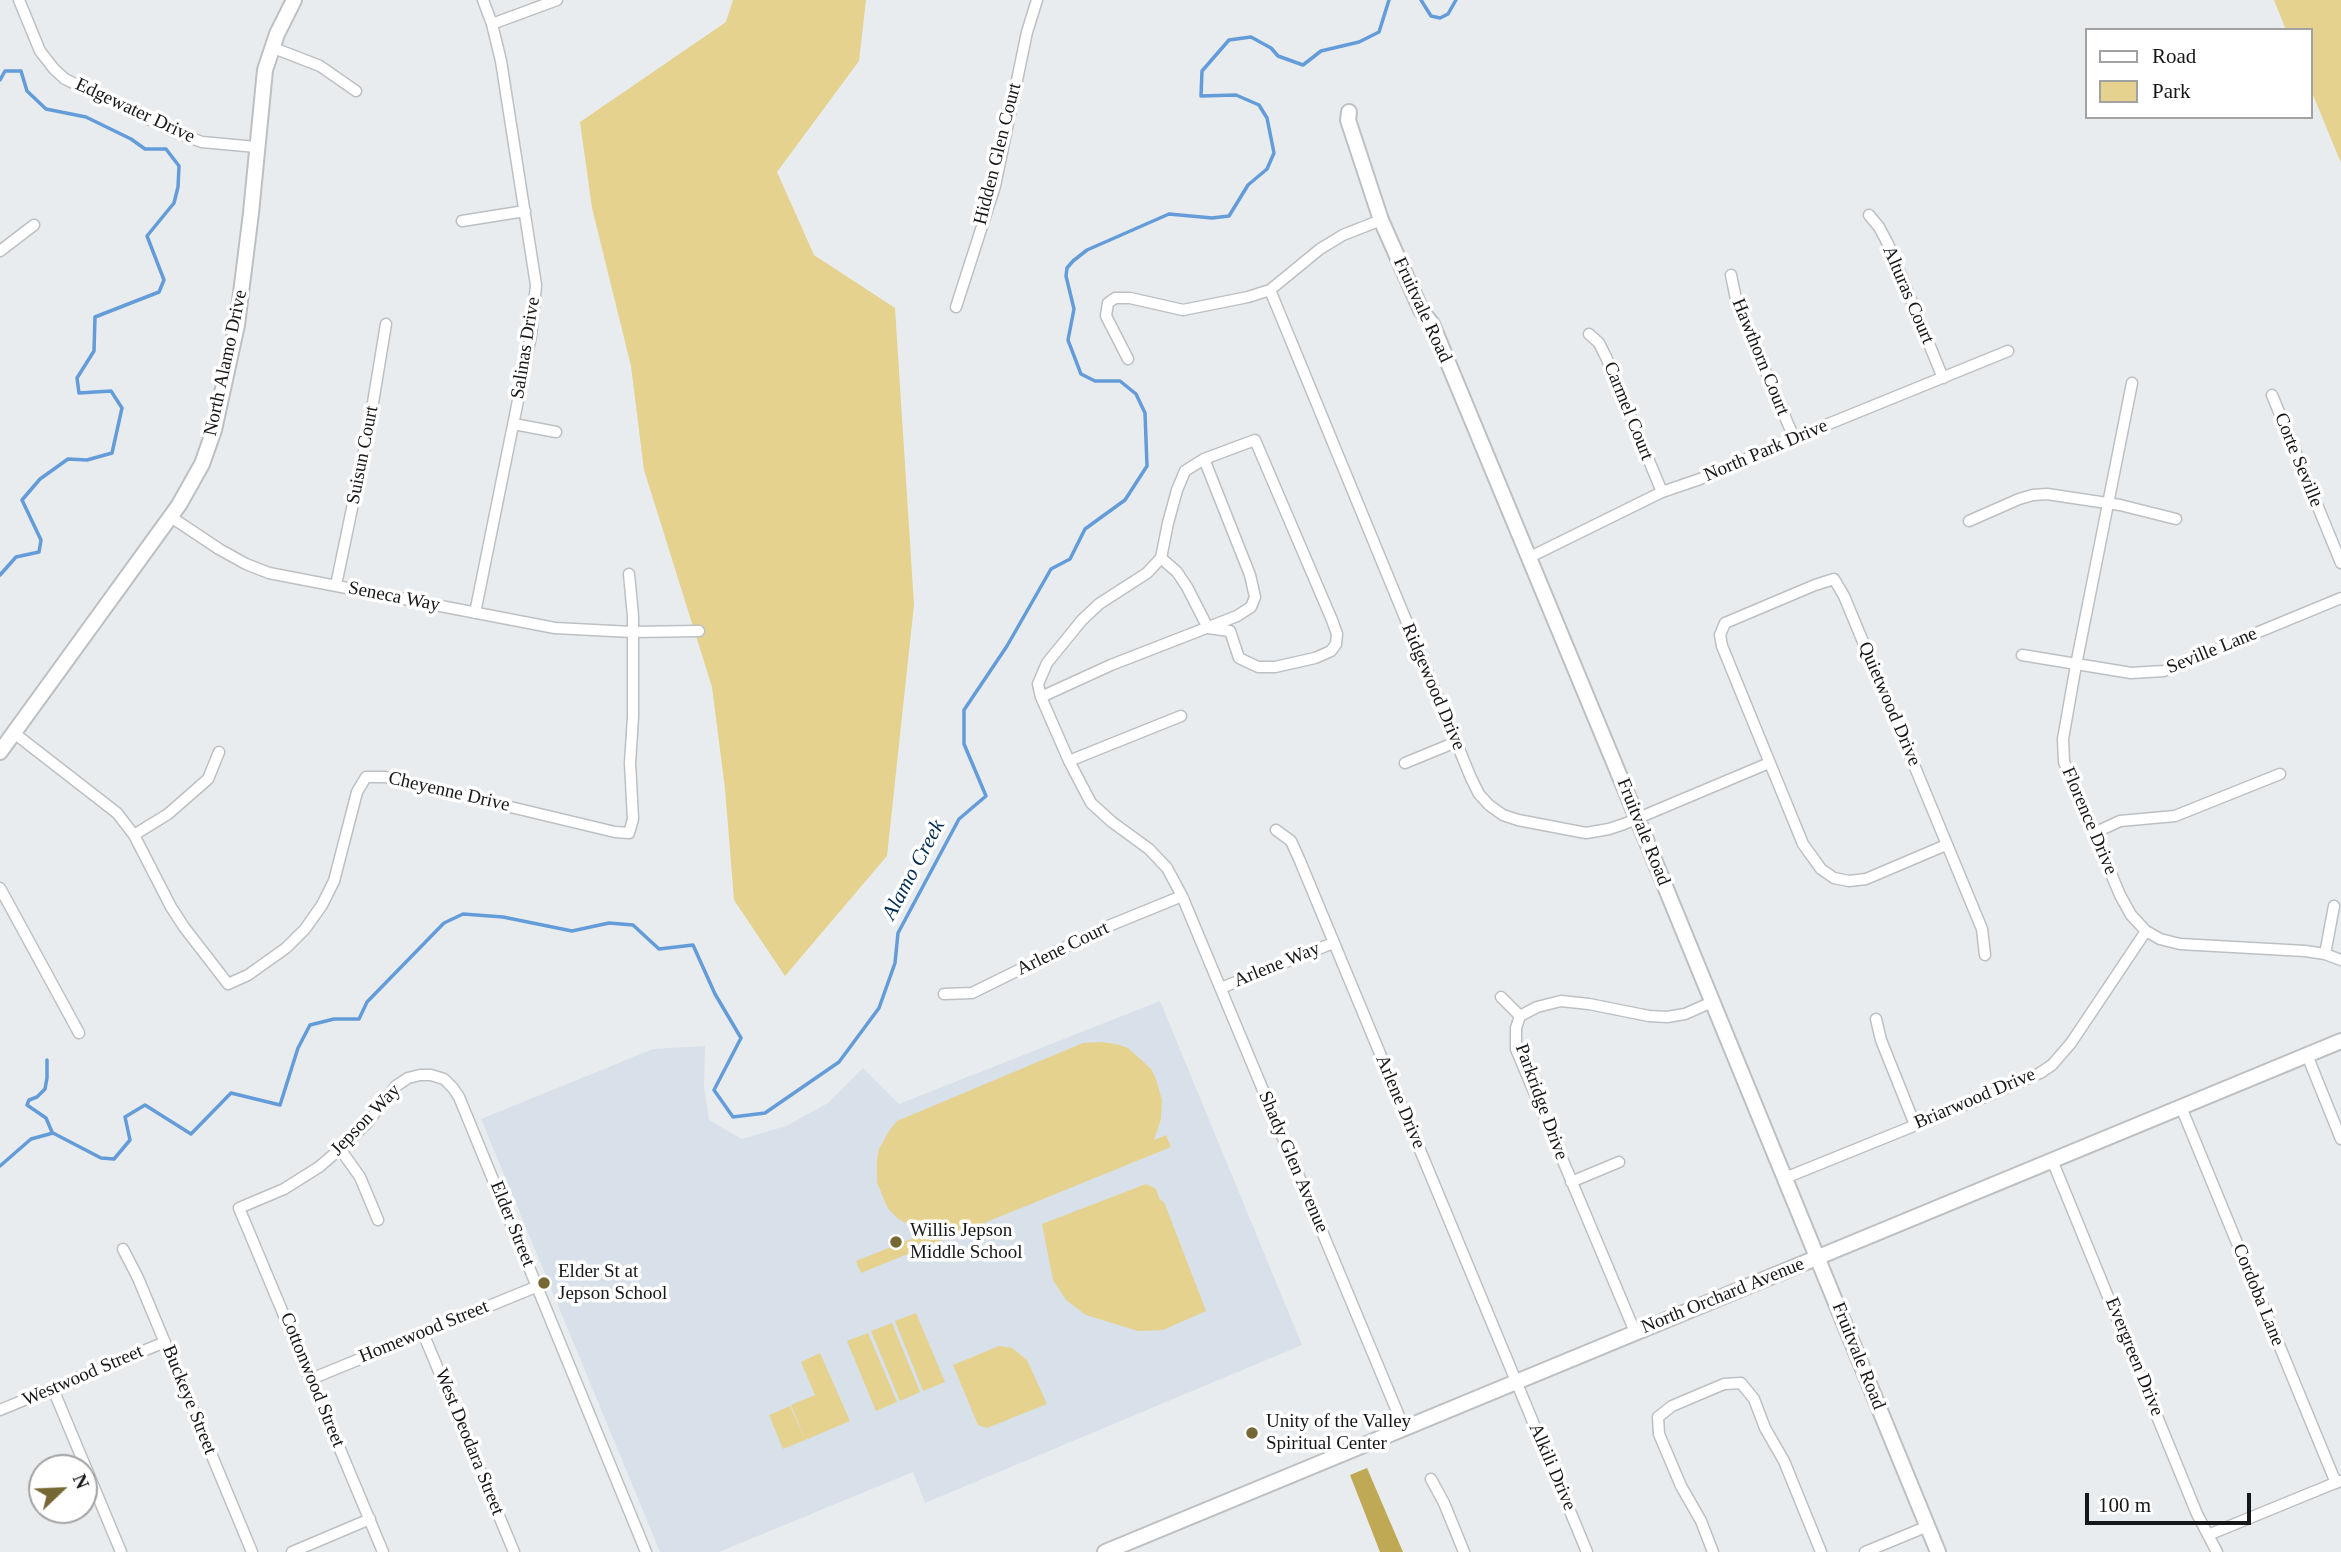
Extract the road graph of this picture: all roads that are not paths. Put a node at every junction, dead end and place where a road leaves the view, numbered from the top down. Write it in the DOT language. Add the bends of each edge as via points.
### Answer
graph roads {
  1 [pos="19,0"];
  2 [pos="294,0"];
  3 [pos="483,0"];
  4 [pos="557,0"];
  5 [pos="1037,0"];
  6 [pos="492,24"];
  7 [pos="271,47"];
  8 [pos="356,91"];
  9 [pos="1349,113"];
  10 [pos="256,147"];
  11 [pos="525,211"];
  12 [pos="1869,215"];
  13 [pos="1381,220"];
  14 [pos="462,221"];
  15 [pos="34,225"];
  16 [pos="0,251"];
  17 [pos="1731,275"];
  18 [pos="1270,290"];
  19 [pos="956,307"];
  20 [pos="386,324"];
  21 [pos="1589,334"];
  22 [pos="2008,351"];
  23 [pos="1128,359"];
  24 [pos="1943,378"];
  25 [pos="2132,383"];
  26 [pos="2272,395"];
  27 [pos="514,424"];
  28 [pos="556,432"];
  29 [pos="1794,438"];
  30 [pos="1204,459"];
  31 [pos="1662,492"];
  32 [pos="2108,503"];
  33 [pos="171,517"];
  34 [pos="2176,519"];
  35 [pos="1969,521"];
  36 [pos="1161,558"];
  37 [pos="1528,558"];
  38 [pos="2341,563"];
  39 [pos="629,574"];
  40 [pos="336,585"];
  41 [pos="2341,597"];
  42 [pos="475,613"];
  43 [pos="1208,628"];
  44 [pos="699,631"];
  45 [pos="632,632"];
  46 [pos="2022,655"];
  47 [pos="2076,665"];
  48 [pos="1041,697"];
  49 [pos="1181,716"];
  50 [pos="14,733"];
  51 [pos="1456,742"];
  52 [pos="0,752"];
  53 [pos="219,752"];
  54 [pos="1069,761"];
  55 [pos="1405,763"];
  56 [pos="1769,763"];
  57 [pos="2280,774"];
  58 [pos="1637,818"];
  59 [pos="1276,830"];
  60 [pos="2094,833"];
  61 [pos="134,835"];
  62 [pos="1946,845"];
  63 [pos="0,888"];
  64 [pos="1182,896"];
  65 [pos="2334,906"];
  66 [pos="2146,931"];
  67 [pos="1334,943"];
  68 [pos="2325,954"];
  69 [pos="1985,955"];
  70 [pos="2341,960"];
  71 [pos="1221,988"];
  72 [pos="944,994"];
  73 [pos="1501,997"];
  74 [pos="1712,1002"];
  75 [pos="1520,1016"];
  76 [pos="1876,1020"];
  77 [pos="79,1033"];
  78 [pos="2341,1041"];
  79 [pos="2307,1055"];
  80 [pos="420,1075"];
  81 [pos="2181,1107"];
  82 [pos="1915,1125"];
  83 [pos="2341,1139"];
  84 [pos="340,1149"];
  85 [pos="2052,1160"];
  86 [pos="1619,1163"];
  87 [pos="1785,1178"];
  88 [pos="1571,1182"];
  89 [pos="240,1208"];
  90 [pos="378,1220"];
  91 [pos="123,1250"];
  92 [pos="1818,1257"];
  93 [pos="538,1286"];
  94 [pos="1635,1332"];
  95 [pos="423,1333"];
  96 [pos="165,1342"];
  97 [pos="311,1379"];
  98 [pos="1516,1381"];
  99 [pos="53,1389"];
  100 [pos="0,1410"];
  101 [pos="1404,1428"];
  102 [pos="1431,1479"];
  103 [pos="2338,1482"];
  104 [pos="370,1519"];
  105 [pos="1928,1526"];
  106 [pos="2208,1535"];
  107 [pos="121,1552"];
  108 [pos="252,1552"];
  109 [pos="292,1552"];
  110 [pos="383,1552"];
  111 [pos="514,1552"];
  112 [pos="646,1552"];
  113 [pos="1105,1552"];
  114 [pos="1464,1552"];
  115 [pos="1587,1552"];
  116 [pos="1713,1552"];
  117 [pos="1821,1552"];
  118 [pos="1865,1552"];
  119 [pos="1938,1552"];
  120 [pos="2217,1552"];
  1 -- 10 [label="street, Edgewater Drive" via="40,51 65,79 202,142"];
  2 -- 7 [label="street, North Alamo Drive"];
  3 -- 6 [label="street, Salinas Drive"];
  4 -- 6 [label="street"];
  5 -- 19 [label="street, Hidden Glen Court" via="995,186"];
  6 -- 11 [label="street, Salinas Drive"];
  7 -- 8 [label="street" via="320,66"];
  7 -- 10 [label="street, North Alamo Drive"];
  9 -- 13 [label="street, Fruitvale Road"];
  10 -- 33 [label="street, North Alamo Drive" via="237,325 223,395 202,464"];
  11 -- 14 [label="street"];
  11 -- 27 [label="street, Salinas Drive" via="536,303"];
  12 -- 24 [label="street, Alturas Court" via="1888,244"];
  13 -- 18 [label="street" via="1320,249"];
  13 -- 37 [label="street, Fruitvale Road" via="1421,310 1432,324"];
  15 -- 16 [label="street"];
  17 -- 29 [label="street, Hawthorn Court" via="1737,304"];
  18 -- 23 [label="street" via="1183,310 1115,298 1108,303 1106,316"];
  18 -- 51 [label="street, Ridgewood Drive"];
  20 -- 40 [label="street, Suisun Court"];
  21 -- 31 [label="street, Carmel Court" via="1606,358"];
  22 -- 24 [label="street, North Park Drive"];
  24 -- 29 [label="street, North Park Drive"];
  25 -- 32 [label="street, Florence Drive"];
  26 -- 38 [label="street, Corte Seville"];
  27 -- 28 [label="street"];
  27 -- 42 [label="street, Salinas Drive"];
  29 -- 31 [label="street, North Park Drive"];
  30 -- 36 [label="street" via="1185,471"];
  30 -- 43 [label="street" via="1255,597 1251,607"];
  30 -- 43 [label="street" via="1255,440 1332,620 1336,644 1315,658 1258,667 1239,658 1230,631"];
  31 -- 37 [label="street, North Park Drive"];
  32 -- 34 [label="street"];
  32 -- 35 [label="street" via="2032,495"];
  32 -- 47 [label="street, Florence Drive"];
  33 -- 40 [label="street, Seneca Way" via="246,564 269,573"];
  33 -- 50 [label="street, North Alamo Drive"];
  36 -- 43 [label="street" via="1177,572"];
  36 -- 48 [label="street" via="1082,620 1047,663 1038,684"];
  37 -- 58 [label="street, Fruitvale Road"];
  39 -- 45 [label="street"];
  40 -- 42 [label="street, Seneca Way"];
  41 -- 47 [label="street, Seville Lane" via="2164,671 2131,673"];
  42 -- 45 [label="street, Seneca Way" via="555,628"];
  43 -- 48 [label="street"];
  44 -- 45 [label="street, Seneca Way"];
  45 -- 61 [label="street, Cheyenne Drive" via="633,819 629,833 385,777 366,777 357,792 334,881 322,905 286,948 228,984 171,907"];
  46 -- 47 [label="street, Seville Lane"];
  47 -- 60 [label="street, Florence Drive" via="2062,752"];
  48 -- 54 [label="street, Shady Glen Avenue"];
  49 -- 54 [label="street"];
  50 -- 52 [label="street, North Alamo Drive"];
  50 -- 61 [label="street, Cheyenne Drive" via="117,813"];
  51 -- 55 [label="street"];
  51 -- 58 [label="street, Ridgewood Drive" via="1479,794 1503,815 1586,833"];
  53 -- 61 [label="street" via="208,779 168,814"];
  54 -- 64 [label="street, Shady Glen Avenue" via="1091,803 1149,849 1167,868"];
  56 -- 58 [label="street, Ridgewood Drive"];
  56 -- 62 [label="street, Quietwood Drive" via="1808,854 1834,878 1866,879"];
  56 -- 62 [label="street, Quietwood Drive" via="1722,646 1721,628 1733,618 1834,579"];
  57 -- 60 [label="street" via="2175,816 2120,821"];
  58 -- 74 [label="street, Fruitvale Road"];
  59 -- 67 [label="street, Arlene Drive" via="1291,841"];
  60 -- 66 [label="street, Florence Drive" via="2120,895"];
  62 -- 69 [label="street" via="1982,929"];
  63 -- 77 [label="street"];
  64 -- 71 [label="street, Shady Glen Avenue"];
  64 -- 72 [label="street, Arlene Court" via="1106,927 972,993"];
  65 -- 68 [label="street"];
  66 -- 68 [label="street" via="2180,944"];
  66 -- 82 [label="street, Briarwood Drive" via="2052,1065"];
  67 -- 71 [label="street, Arlene Way"];
  67 -- 98 [label="street, Arlene Drive"];
  68 -- 70 [label="street"];
  71 -- 101 [label="street, Shady Glen Avenue"];
  73 -- 75 [label="street"];
  74 -- 75 [label="street, Parkridge Drive" via="1667,1017 1561,1001"];
  74 -- 87 [label="street, Fruitvale Road"];
  75 -- 88 [label="street, Parkridge Drive" via="1516,1049"];
  76 -- 82 [label="street"];
  78 -- 79 [label="street, North Orchard Avenue"];
  79 -- 81 [label="street, North Orchard Avenue"];
  79 -- 83 [label="street"];
  80 -- 84 [label="street, Jepson Way" via="396,1087"];
  80 -- 93 [label="street, Elder Street" via="439,1077 457,1092"];
  81 -- 85 [label="street, North Orchard Avenue"];
  81 -- 103 [label="street, Cordoba Lane"];
  82 -- 87 [label="street, Briarwood Drive"];
  84 -- 89 [label="street, Jepson Way" via="284,1189"];
  84 -- 90 [label="street" via="360,1177"];
  85 -- 92 [label="street, North Orchard Avenue"];
  85 -- 106 [label="street, Evergreen Drive"];
  86 -- 88 [label="street"];
  87 -- 92 [label="street, Fruitvale Road"];
  88 -- 94 [label="street, Parkridge Drive"];
  89 -- 97 [label="street, Cottonwood Street"];
  91 -- 96 [label="street, Buckeye Street"];
  92 -- 94 [label="street, North Orchard Avenue"];
  92 -- 105 [label="street, Fruitvale Road"];
  93 -- 95 [label="street, Homewood Street"];
  93 -- 112 [label="street, Elder Street"];
  94 -- 98 [label="street, North Orchard Avenue"];
  95 -- 97 [label="street, Homewood Street"];
  95 -- 111 [label="street, West Deodara Street"];
  96 -- 99 [label="street, Westwood Street"];
  96 -- 108 [label="street, Buckeye Street"];
  97 -- 104 [label="street, Cottonwood Street"];
  98 -- 101 [label="street, North Orchard Avenue"];
  98 -- 115 [label="street, Alkili Drive"];
  99 -- 100 [label="street, Westwood Street"];
  99 -- 107 [label="street"];
  101 -- 113 [label="street, North Orchard Avenue"];
  102 -- 114 [label="street"];
  103 -- 106 [label="street"];
  104 -- 109 [label="street"];
  104 -- 110 [label="street, Cottonwood Street"];
  105 -- 118 [label="street"];
  105 -- 119 [label="street, Fruitvale Road"];
  106 -- 120 [label="street, Evergreen Drive"];
  116 -- 117 [label="street" via="1659,1434 1658,1417 1672,1406 1724,1384 1741,1383 1754,1398 1784,1461"];
}
